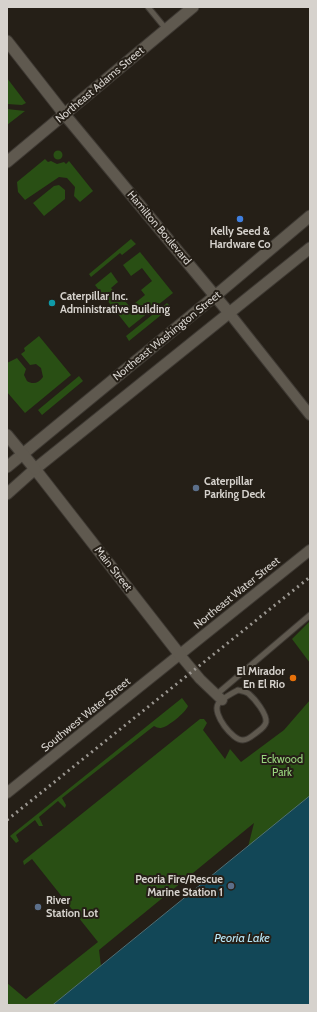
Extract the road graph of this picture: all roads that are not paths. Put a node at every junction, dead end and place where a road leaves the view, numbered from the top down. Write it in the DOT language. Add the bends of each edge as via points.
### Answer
graph roads {
  1 [pos="148,7"];
  2 [pos="193,7"];
  3 [pos="166,30"];
  4 [pos="7,41"];
  5 [pos="65,115"];
  6 [pos="7,162"];
  7 [pos="310,216"];
  8 [pos="310,248"];
  9 [pos="216,296"];
  10 [pos="230,314"];
  11 [pos="310,415"];
  12 [pos="7,435"];
  13 [pos="22,454"];
  14 [pos="7,467"];
  15 [pos="34,469"];
  16 [pos="7,494"];
  17 [pos="310,550"];
  18 [pos="310,615"];
  19 [pos="180,655"];
  20 [pos="219,697"];
  21 [pos="7,793"];
  1 -- 3 [label="lane"];
  2 -- 3 [label="street, Northeast Adams Street"];
  3 -- 5 [label="street, Northeast Adams Street"];
  4 -- 5 [label="street, Hamilton Boulevard"];
  5 -- 6 [label="street, Northeast Adams Street"];
  5 -- 9 [label="street, Hamilton Boulevard"];
  7 -- 9 [label="street, Northeast Washington Street"];
  8 -- 10 [label="street, Northeast Washington Street"];
  9 -- 10 [label="street, Hamilton Boulevard"];
  9 -- 13 [label="street, Northeast Washington Street"];
  10 -- 11 [label="street, Hamilton Boulevard"];
  10 -- 15 [label="street, Northeast Washington Street"];
  12 -- 13 [label="street, Main Street"];
  13 -- 14 [label="street, Northeast Washington Street"];
  13 -- 15 [label="street, Main Street"];
  15 -- 16 [label="street, Northeast Washington Street"];
  15 -- 19 [label="street, Main Street"];
  17 -- 19 [label="street, Northeast Water Street"];
  18 -- 20 [label="lane"];
  19 -- 20 [label="street, Main Street"];
  19 -- 21 [label="street, Southwest Water Street"];
  20 -- 20 [label="lane" via="216,712 219,720 236,738 247,740 264,727 264,713 249,694 238,690"];
}
